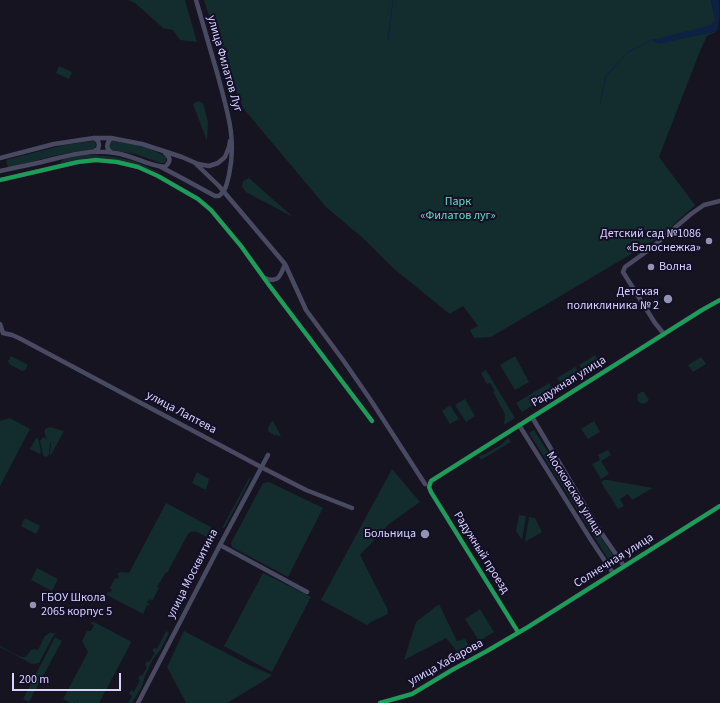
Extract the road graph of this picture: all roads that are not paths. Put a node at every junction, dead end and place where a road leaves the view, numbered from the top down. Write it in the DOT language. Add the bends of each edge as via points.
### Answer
graph roads {
  1 [pos="196,0"];
  2 [pos="231,133"];
  3 [pos="94,138"];
  4 [pos="111,138"];
  5 [pos="93,152"];
  6 [pos="111,152"];
  7 [pos="164,152"];
  8 [pos="0,158"];
  9 [pos="58,158"];
  10 [pos="195,162"];
  11 [pos="159,166"];
  12 [pos="45,170"];
  13 [pos="0,172"];
  14 [pos="0,180"];
  15 [pos="720,200"];
  16 [pos="285,264"];
  17 [pos="263,277"];
  18 [pos="720,300"];
  19 [pos="0,324"];
  20 [pos="1,334"];
  21 [pos="664,334"];
  22 [pos="532,417"];
  23 [pos="372,421"];
  24 [pos="519,425"];
  25 [pos="268,455"];
  26 [pos="261,467"];
  27 [pos="427,484"];
  28 [pos="720,506"];
  29 [pos="352,508"];
  30 [pos="220,545"];
  31 [pos="624,566"];
  32 [pos="613,573"];
  33 [pos="307,592"];
  34 [pos="518,632"];
  35 [pos="138,703"];
  36 [pos="380,703"];
  1 -- 2 [label="street, улица Филатов Луг" via="230,119"];
  2 -- 10 [label="street, улица Филатов Луг" via="225,157 218,164 209,166"];
  2 -- 11 [label="street, улица Филатов Луг" via="231,165 224,191 219,196 210,194"];
  3 -- 4 [label="street, улица Филатов Луг"];
  3 -- 5 [label="street" via="99,145"];
  3 -- 8 [label="street, улица Филатов Луг" via="54,144"];
  4 -- 6 [label="street" via="107,142 108,151"];
  4 -- 7 [label="street, улица Филатов Луг" via="142,144"];
  5 -- 6 [label="street"];
  5 -- 9 [label="street"];
  6 -- 11 [label="street"];
  7 -- 10 [label="street, улица Филатов Луг"];
  7 -- 11 [label="street" via="169,156 169,163"];
  9 -- 12 [label="street"];
  9 -- 13 [label="street"];
  10 -- 16 [label="street, Радужный проезд" via="219,186"];
  12 -- 14 [label="street"];
  12 -- 17 [label="street" via="96,160 138,167 158,176 198,199 211,210"];
  15 -- 21 [label="street" via="704,205 691,214 625,267 623,272"];
  16 -- 17 [label="street" via="279,277 274,280"];
  16 -- 27 [label="street, Радужный проезд" via="306,310"];
  17 -- 23 [label="street"];
  18 -- 21 [label="street, Радужная улица"];
  19 -- 20 [label="street"];
  20 -- 26 [label="street, улица Лаптева" via="18,338"];
  21 -- 22 [label="street, Радужная улица"];
  22 -- 24 [label="street, Радужная улица"];
  22 -- 31 [label="street, Московская улица" via="600,531"];
  24 -- 27 [label="street, Радужная улица"];
  24 -- 32 [label="street, Московская улица"];
  25 -- 26 [label="street, улица Москвитина"];
  26 -- 29 [label="street, улица Лаптева" via="306,490"];
  26 -- 30 [label="street, улица Москвитина"];
  27 -- 34 [label="street, Радужный проезд"];
  28 -- 31 [label="street, Солнечная улица"];
  30 -- 33 [label="street"];
  30 -- 35 [label="street, улица Москвитина"];
  31 -- 32 [label="street, Солнечная улица"];
  32 -- 34 [label="street, Солнечная улица"];
  34 -- 36 [label="street, улица Хабарова" via="412,694"];
}
